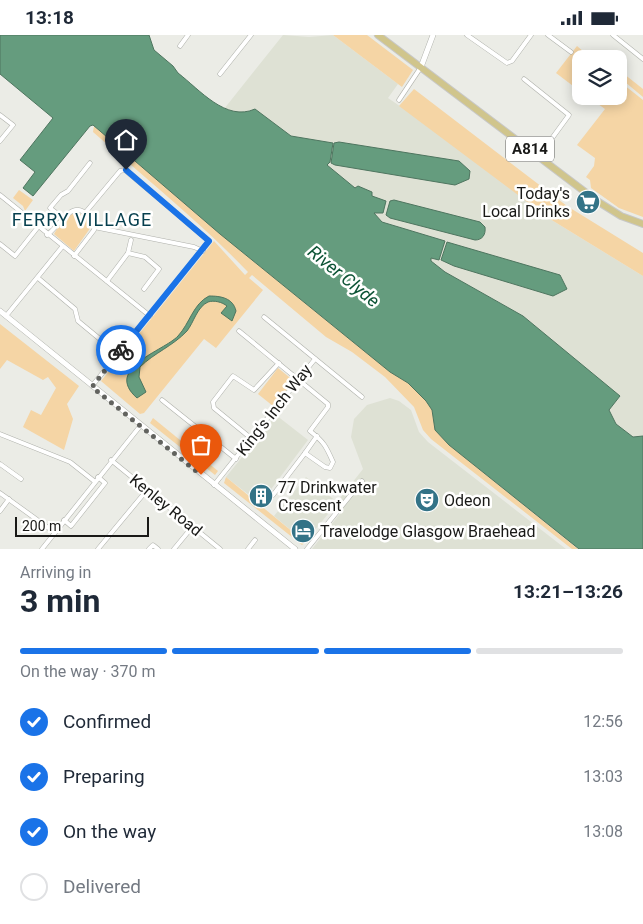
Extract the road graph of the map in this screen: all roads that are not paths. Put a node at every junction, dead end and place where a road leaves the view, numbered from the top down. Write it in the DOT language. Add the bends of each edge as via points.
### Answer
graph roads {
  1 [pos="188,35"];
  2 [pos="250,35"];
  3 [pos="378,35"];
  4 [pos="433,35"];
  5 [pos="467,35"];
  6 [pos="531,35"];
  7 [pos="548,35"];
  8 [pos="613,35"];
  9 [pos="180,45"];
  10 [pos="571,52"];
  11 [pos="643,59"];
  12 [pos="421,67"];
  13 [pos="220,74"];
  14 [pos="524,79"];
  15 [pos="399,100"];
  16 [pos="0,115"];
  17 [pos="0,141"];
  18 [pos="539,156"];
  19 [pos="90,163"];
  20 [pos="1,198"];
  21 [pos="86,213"];
  22 [pos="63,218"];
  23 [pos="643,224"];
  24 [pos="38,227"];
  25 [pos="94,227"];
  26 [pos="47,235"];
  27 [pos="131,240"];
  28 [pos="0,244"];
  29 [pos="62,247"];
  30 [pos="203,251"];
  31 [pos="128,253"];
  32 [pos="74,256"];
  33 [pos="38,277"];
  34 [pos="107,281"];
  35 [pos="144,289"];
  36 [pos="0,311"];
  37 [pos="6,316"];
  38 [pos="150,316"];
  39 [pos="264,317"];
  40 [pos="239,331"];
  41 [pos="118,354"];
  42 [pos="315,359"];
  43 [pos="279,363"];
  44 [pos="298,379"];
  45 [pos="92,387"];
  46 [pos="362,397"];
  47 [pos="162,400"];
  48 [pos="141,425"];
  49 [pos="0,434"];
  50 [pos="317,437"];
  51 [pos="252,439"];
  52 [pos="305,453"];
  53 [pos="236,459"];
  54 [pos="111,461"];
  55 [pos="0,464"];
  56 [pos="98,477"];
  57 [pos="21,479"];
  58 [pos="94,481"];
  59 [pos="362,481"];
  60 [pos="214,485"];
  61 [pos="147,490"];
  62 [pos="0,493"];
  63 [pos="273,495"];
  64 [pos="9,499"];
  65 [pos="0,511"];
  66 [pos="64,520"];
  67 [pos="192,526"];
  68 [pos="54,532"];
  69 [pos="255,541"];
  70 [pos="44,548"];
  71 [pos="98,549"];
  72 [pos="149,549"];
  73 [pos="158,549"];
  74 [pos="174,549"];
  75 [pos="220,549"];
  76 [pos="248,549"];
  77 [pos="295,549"];
  78 [pos="307,549"];
  1 -- 9 [label="street"];
  2 -- 13 [label="street"];
  3 -- 12 [label="main road, A814"];
  4 -- 12 [label="street"];
  5 -- 6 [label="street" via="498,59 509,63"];
  7 -- 10 [label="street"];
  8 -- 11 [label="street"];
  12 -- 15 [label="street"];
  12 -- 18 [label="main road, A814"];
  14 -- 18 [label="street" via="569,115"];
  16 -- 17 [label="street" via="13,125"];
  18 -- 23 [label="main road, A814" via="609,209"];
  19 -- 22 [label="street" via="50,208"];
  20 -- 24 [label="street"];
  21 -- 22 [label="street" via="73,211"];
  21 -- 25 [label="street"];
  21 -- 30 [label="street" via="120,171 126,170 209,239"];
  22 -- 26 [label="street"];
  24 -- 26 [label="street"];
  24 -- 28 [label="street" via="14,256"];
  25 -- 30 [label="street"];
  25 -- 32 [label="street" via="92,235"];
  26 -- 29 [label="street"];
  27 -- 31 [label="street"];
  29 -- 32 [label="street"];
  29 -- 33 [label="street"];
  30 -- 38 [label="street"];
  31 -- 34 [label="street"];
  31 -- 35 [label="street" via="145,257 159,269"];
  32 -- 34 [label="street"];
  33 -- 37 [label="street"];
  33 -- 41 [label="street" via="75,309 78,321"];
  34 -- 38 [label="street"];
  36 -- 37 [label="street"];
  37 -- 45 [label="street"];
  38 -- 41 [label="street"];
  39 -- 42 [label="street"];
  40 -- 43 [label="street"];
  41 -- 45 [label="street"];
  42 -- 44 [label="street, King's Inch Way"];
  42 -- 46 [label="street"];
  43 -- 44 [label="street"];
  43 -- 51 [label="street" via="256,390 233,376 213,402 214,408"];
  44 -- 50 [label="street" via="328,404 310,431"];
  44 -- 51 [label="street, King's Inch Way"];
  45 -- 48 [label="street"];
  47 -- 53 [label="street"];
  48 -- 54 [label="street"];
  48 -- 60 [label="street"];
  49 -- 58 [label="street" via="70,462"];
  50 -- 52 [label="street"];
  50 -- 52 [label="street" via="324,442 332,466 326,467"];
  51 -- 53 [label="street, King's Inch Way"];
  52 -- 63 [label="street"];
  53 -- 60 [label="street, King's Inch Way"];
  54 -- 56 [label="street"];
  54 -- 61 [label="street, Kenley Road"];
  55 -- 57 [label="street"];
  56 -- 58 [label="street"];
  56 -- 66 [label="street" via="105,483 71,526"];
  58 -- 66 [label="street"];
  59 -- 78 [label="street"];
  60 -- 77 [label="street"];
  61 -- 67 [label="street, Kenley Road"];
  61 -- 71 [label="street"];
  62 -- 64 [label="street"];
  64 -- 65 [label="street"];
  64 -- 68 [label="street"];
  66 -- 68 [label="street"];
  67 -- 74 [label="street"];
  67 -- 75 [label="street, Kenley Road"];
  68 -- 70 [label="street"];
  69 -- 76 [label="street"];
  72 -- 73 [label="street" via="153,545"];
}
